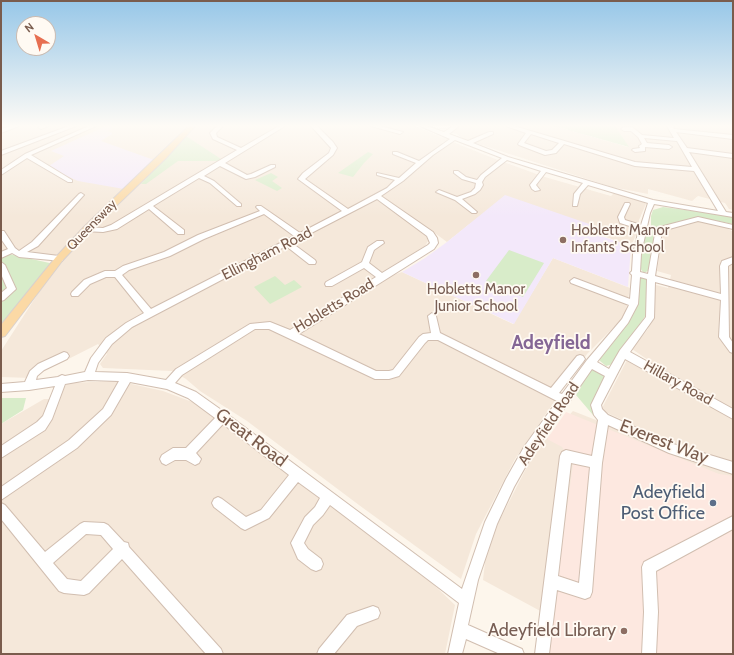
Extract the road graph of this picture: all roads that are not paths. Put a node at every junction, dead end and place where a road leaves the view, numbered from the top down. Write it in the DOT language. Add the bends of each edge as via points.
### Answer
graph roads {
  1 [pos="24,157"];
  2 [pos="30,157"];
  3 [pos="162,157"];
  4 [pos="229,157"];
  5 [pos="328,157"];
  6 [pos="404,157"];
  7 [pos="429,157"];
  8 [pos="502,157"];
  9 [pos="611,157"];
  10 [pos="689,157"];
  11 [pos="506,158"];
  12 [pos="220,162"];
  13 [pos="420,163"];
  14 [pos="11,165"];
  15 [pos="273,166"];
  16 [pos="1,168"];
  17 [pos="697,169"];
  18 [pos="544,170"];
  19 [pos="456,172"];
  20 [pos="1,173"];
  21 [pos="379,174"];
  22 [pos="199,176"];
  23 [pos="401,180"];
  24 [pos="70,181"];
  25 [pos="479,182"];
  26 [pos="586,183"];
  27 [pos="538,190"];
  28 [pos="439,192"];
  29 [pos="81,195"];
  30 [pos="377,196"];
  31 [pos="457,199"];
  32 [pos="652,202"];
  33 [pos="627,204"];
  34 [pos="240,205"];
  35 [pos="575,205"];
  36 [pos="149,206"];
  37 [pos="348,212"];
  38 [pos="474,212"];
  39 [pos="723,213"];
  40 [pos="733,215"];
  41 [pos="733,227"];
  42 [pos="643,228"];
  43 [pos="87,229"];
  44 [pos="181,232"];
  45 [pos="1,233"];
  46 [pos="300,237"];
  47 [pos="380,243"];
  48 [pos="287,244"];
  49 [pos="12,250"];
  50 [pos="19,254"];
  51 [pos="1,255"];
  52 [pos="59,259"];
  53 [pos="733,260"];
  54 [pos="312,262"];
  55 [pos="364,264"];
  56 [pos="1,265"];
  57 [pos="634,273"];
  58 [pos="116,274"];
  59 [pos="381,277"];
  60 [pos="651,278"];
  61 [pos="574,281"];
  62 [pos="329,284"];
  63 [pos="75,294"];
  64 [pos="1,298"];
  65 [pos="725,298"];
  66 [pos="634,304"];
  67 [pos="150,314"];
  68 [pos="432,316"];
  69 [pos="1,333"];
  70 [pos="291,334"];
  71 [pos="436,335"];
  72 [pos="733,349"];
  73 [pos="623,353"];
  74 [pos="64,356"];
  75 [pos="580,359"];
  76 [pos="590,363"];
  77 [pos="610,374"];
  78 [pos="88,376"];
  79 [pos="128,377"];
  80 [pos="62,379"];
  81 [pos="168,385"];
  82 [pos="29,386"];
  83 [pos="1,388"];
  84 [pos="552,394"];
  85 [pos="564,400"];
  86 [pos="733,414"];
  87 [pos="601,415"];
  88 [pos="223,417"];
  89 [pos="1,453"];
  90 [pos="166,460"];
  91 [pos="596,463"];
  92 [pos="733,468"];
  93 [pos="298,473"];
  94 [pos="1,494"];
  95 [pos="330,496"];
  96 [pos="218,503"];
  97 [pos="1,508"];
  98 [pos="733,522"];
  99 [pos="123,548"];
  100 [pos="44,562"];
  101 [pos="316,564"];
  102 [pos="551,581"];
  103 [pos="466,600"];
  104 [pos="373,612"];
  105 [pos="460,629"];
  106 [pos="216,654"];
  107 [pos="324,654"];
  108 [pos="455,654"];
  109 [pos="518,654"];
  110 [pos="542,654"];
  111 [pos="649,654"];
  1 -- 14 [label="street"];
  2 -- 24 [label="street"];
  3 -- 43 [label="main road, Queensway"];
  4 -- 12 [label="street"];
  5 -- 37 [label="street" via="302,179"];
  6 -- 13 [label="street"];
  7 -- 13 [label="street, Ellingham Road"];
  8 -- 11 [label="street"];
  9 -- 17 [label="street" via="635,164"];
  10 -- 17 [label="street"];
  11 -- 18 [label="street"];
  11 -- 25 [label="street" via="482,176"];
  12 -- 15 [label="street" via="246,177"];
  12 -- 22 [label="street"];
  13 -- 23 [label="street, Ellingham Road"];
  14 -- 16 [label="street"];
  14 -- 20 [label="street"];
  17 -- 39 [label="street"];
  18 -- 26 [label="street"];
  18 -- 27 [label="street" via="532,185"];
  19 -- 25 [label="street" via="464,178"];
  21 -- 23 [label="street"];
  22 -- 34 [label="street" via="212,182"];
  22 -- 36 [label="street"];
  23 -- 30 [label="street, Ellingham Road"];
  25 -- 31 [label="street" via="478,189"];
  26 -- 32 [label="street"];
  26 -- 35 [label="street" via="577,194"];
  28 -- 31 [label="street"];
  29 -- 50 [label="street" via="35,244"];
  30 -- 37 [label="street, Ellingham Road"];
  30 -- 59 [label="street, Hobletts Road" via="430,234 434,242 431,247"];
  31 -- 38 [label="street"];
  32 -- 39 [label="street"];
  32 -- 42 [label="street, Adeyfield Road"];
  33 -- 42 [label="street" via="621,217 622,221"];
  36 -- 43 [label="street" via="114,227 103,230"];
  36 -- 44 [label="street"];
  37 -- 46 [label="street, Ellingham Road"];
  39 -- 40 [label="street"];
  41 -- 60 [label="street" via="698,219 661,228"];
  42 -- 57 [label="street, Adeyfield Road"];
  43 -- 52 [label="main road, Queensway"];
  45 -- 49 [label="street"];
  46 -- 48 [label="street, Ellingham Road"];
  46 -- 58 [label="street" via="261,209 167,254"];
  47 -- 55 [label="street" via="371,249"];
  48 -- 54 [label="street"];
  48 -- 67 [label="street, Ellingham Road"];
  49 -- 50 [label="street"];
  49 -- 51 [label="street"];
  50 -- 52 [label="street"];
  52 -- 69 [label="main road, Queensway"];
  53 -- 65 [label="street" via="724,266"];
  55 -- 59 [label="street"];
  55 -- 62 [label="street"];
  56 -- 64 [label="street" via="12,289"];
  57 -- 60 [label="street"];
  57 -- 66 [label="street, Adeyfield Road"];
  58 -- 63 [label="street" via="105,274 87,282"];
  58 -- 67 [label="street"];
  59 -- 70 [label="street, Hobletts Road"];
  60 -- 65 [label="street"];
  60 -- 73 [label="street" via="650,318"];
  61 -- 66 [label="street"];
  65 -- 72 [label="street" via="724,338"];
  66 -- 76 [label="street, Adeyfield Road" via="625,321"];
  67 -- 78 [label="street, Ellingham Road" via="109,340 94,361"];
  68 -- 71 [label="street"];
  70 -- 71 [label="street" via="375,375 396,373 422,340"];
  70 -- 81 [label="street, Hobletts Road" via="270,325 253,326 179,372"];
  71 -- 84 [label="street"];
  73 -- 77 [label="street"];
  73 -- 86 [label="street, Hillary Road"];
  74 -- 82 [label="street" via="41,367 33,374"];
  75 -- 84 [label="street"];
  76 -- 77 [label="street"];
  76 -- 85 [label="street, Adeyfield Road"];
  77 -- 87 [label="street" via="596,405"];
  78 -- 79 [label="street, Great Road"];
  78 -- 80 [label="street, Great Road"];
  79 -- 81 [label="street, Great Road"];
  79 -- 94 [label="street" via="107,412 73,444"];
  80 -- 82 [label="street, Great Road"];
  80 -- 89 [label="street" via="47,419 41,426"];
  81 -- 88 [label="street, Great Road" via="192,395"];
  82 -- 83 [label="street, Great Road"];
  84 -- 85 [label="street"];
  85 -- 103 [label="street, Adeyfield Road" via="528,451 510,482 491,522"];
  87 -- 91 [label="street"];
  87 -- 92 [label="street, Everest Way" via="669,448"];
  88 -- 90 [label="street" via="191,456 173,454"];
  88 -- 93 [label="street, Great Road"];
  91 -- 102 [label="street" via="566,456"];
  91 -- 102 [label="street" via="586,592"];
  93 -- 95 [label="street, Great Road"];
  93 -- 96 [label="street" via="265,514 245,524"];
  95 -- 101 [label="street" via="309,521 297,543 303,554"];
  95 -- 103 [label="street, Great Road"];
  97 -- 100 [label="street"];
  98 -- 111 [label="street" via="649,567"];
  99 -- 100 [label="street" via="104,529 84,528"];
  99 -- 100 [label="street" via="84,588 64,586"];
  99 -- 106 [label="street"];
  102 -- 110 [label="street"];
  103 -- 105 [label="street, Adeyfield Road"];
  104 -- 107 [label="street" via="352,620"];
  105 -- 108 [label="street, Adeyfield Road"];
  105 -- 109 [label="street"];
}
